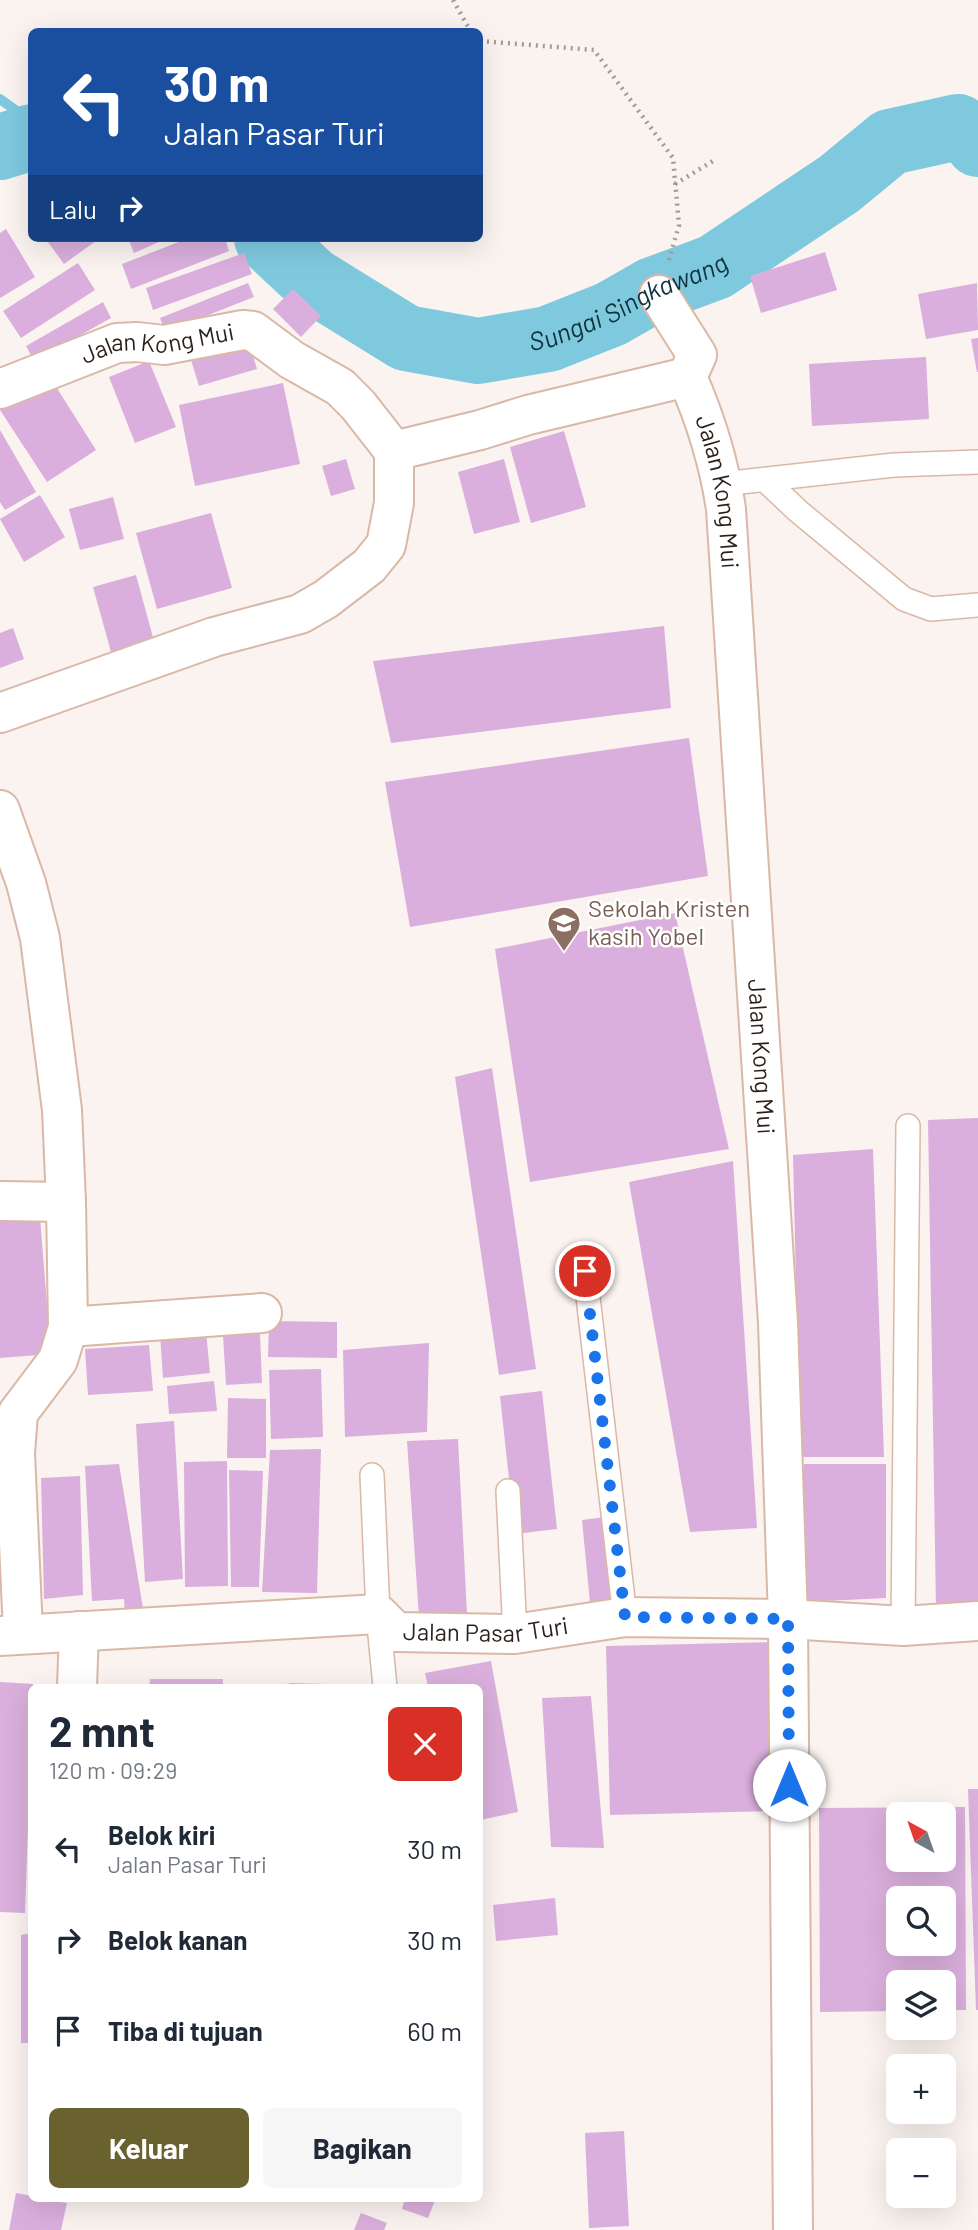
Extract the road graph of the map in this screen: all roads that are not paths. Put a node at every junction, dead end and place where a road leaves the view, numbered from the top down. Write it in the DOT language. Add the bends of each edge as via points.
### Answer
graph roads {
  1 [pos="659,295"];
  2 [pos="692,366"];
  3 [pos="0,389"];
  4 [pos="394,451"];
  5 [pos="978,462"];
  6 [pos="765,480"];
  7 [pos="723,484"];
  8 [pos="978,605"];
  9 [pos="0,713"];
  10 [pos="0,810"];
  11 [pos="908,1126"];
  12 [pos="0,1201"];
  13 [pos="66,1202"];
  14 [pos="585,1271"];
  15 [pos="262,1313"];
  16 [pos="68,1327"];
  17 [pos="372,1475"];
  18 [pos="508,1491"];
  19 [pos="378,1614"];
  20 [pos="625,1617"];
  21 [pos="788,1619"];
  22 [pos="978,1621"];
  23 [pos="903,1626"];
  24 [pos="79,1631"];
  25 [pos="12,1634"];
  26 [pos="515,1634"];
  27 [pos="77,1684"];
  28 [pos="385,1684"];
  29 [pos="793,2230"];
  1 -- 2 [label="street, Jalan Kong Mui"];
  2 -- 4 [label="street"];
  2 -- 7 [label="street, Jalan Kong Mui"];
  3 -- 4 [label="street, Jalan Kong Mui" via="117,343 164,345 253,331 340,387"];
  4 -- 9 [label="street" via="394,503 386,545 369,566 334,593 300,614 214,636"];
  5 -- 6 [label="lane" via="894,465"];
  6 -- 7 [label="lane"];
  6 -- 8 [label="lane" via="904,599 931,610"];
  7 -- 21 [label="street, Jalan Kong Mui" via="777,1309"];
  10 -- 13 [label="street" via="40,938 62,1110"];
  11 -- 23 [label="lane"];
  12 -- 13 [label="street"];
  13 -- 16 [label="street"];
  14 -- 20 [label="lane"];
  15 -- 16 [label="street"];
  16 -- 25 [label="street" via="58,1360 28,1398 16,1426"];
  17 -- 19 [label="lane"];
  18 -- 26 [label="lane"];
  19 -- 24 [label="street, Jalan Pasar Turi"];
  19 -- 26 [label="street, Jalan Pasar Turi" via="396,1632"];
  19 -- 28 [label="lane"];
  20 -- 21 [label="street, Jalan Pasar Turi"];
  20 -- 26 [label="street, Jalan Pasar Turi"];
  21 -- 23 [label="street, Jalan Pasar Turi"];
  21 -- 29 [label="street, Jalan Kong Mui"];
  22 -- 23 [label="street, Jalan Pasar Turi"];
  24 -- 25 [label="street, Jalan Pasar Turi"];
  24 -- 27 [label="street"];
}
